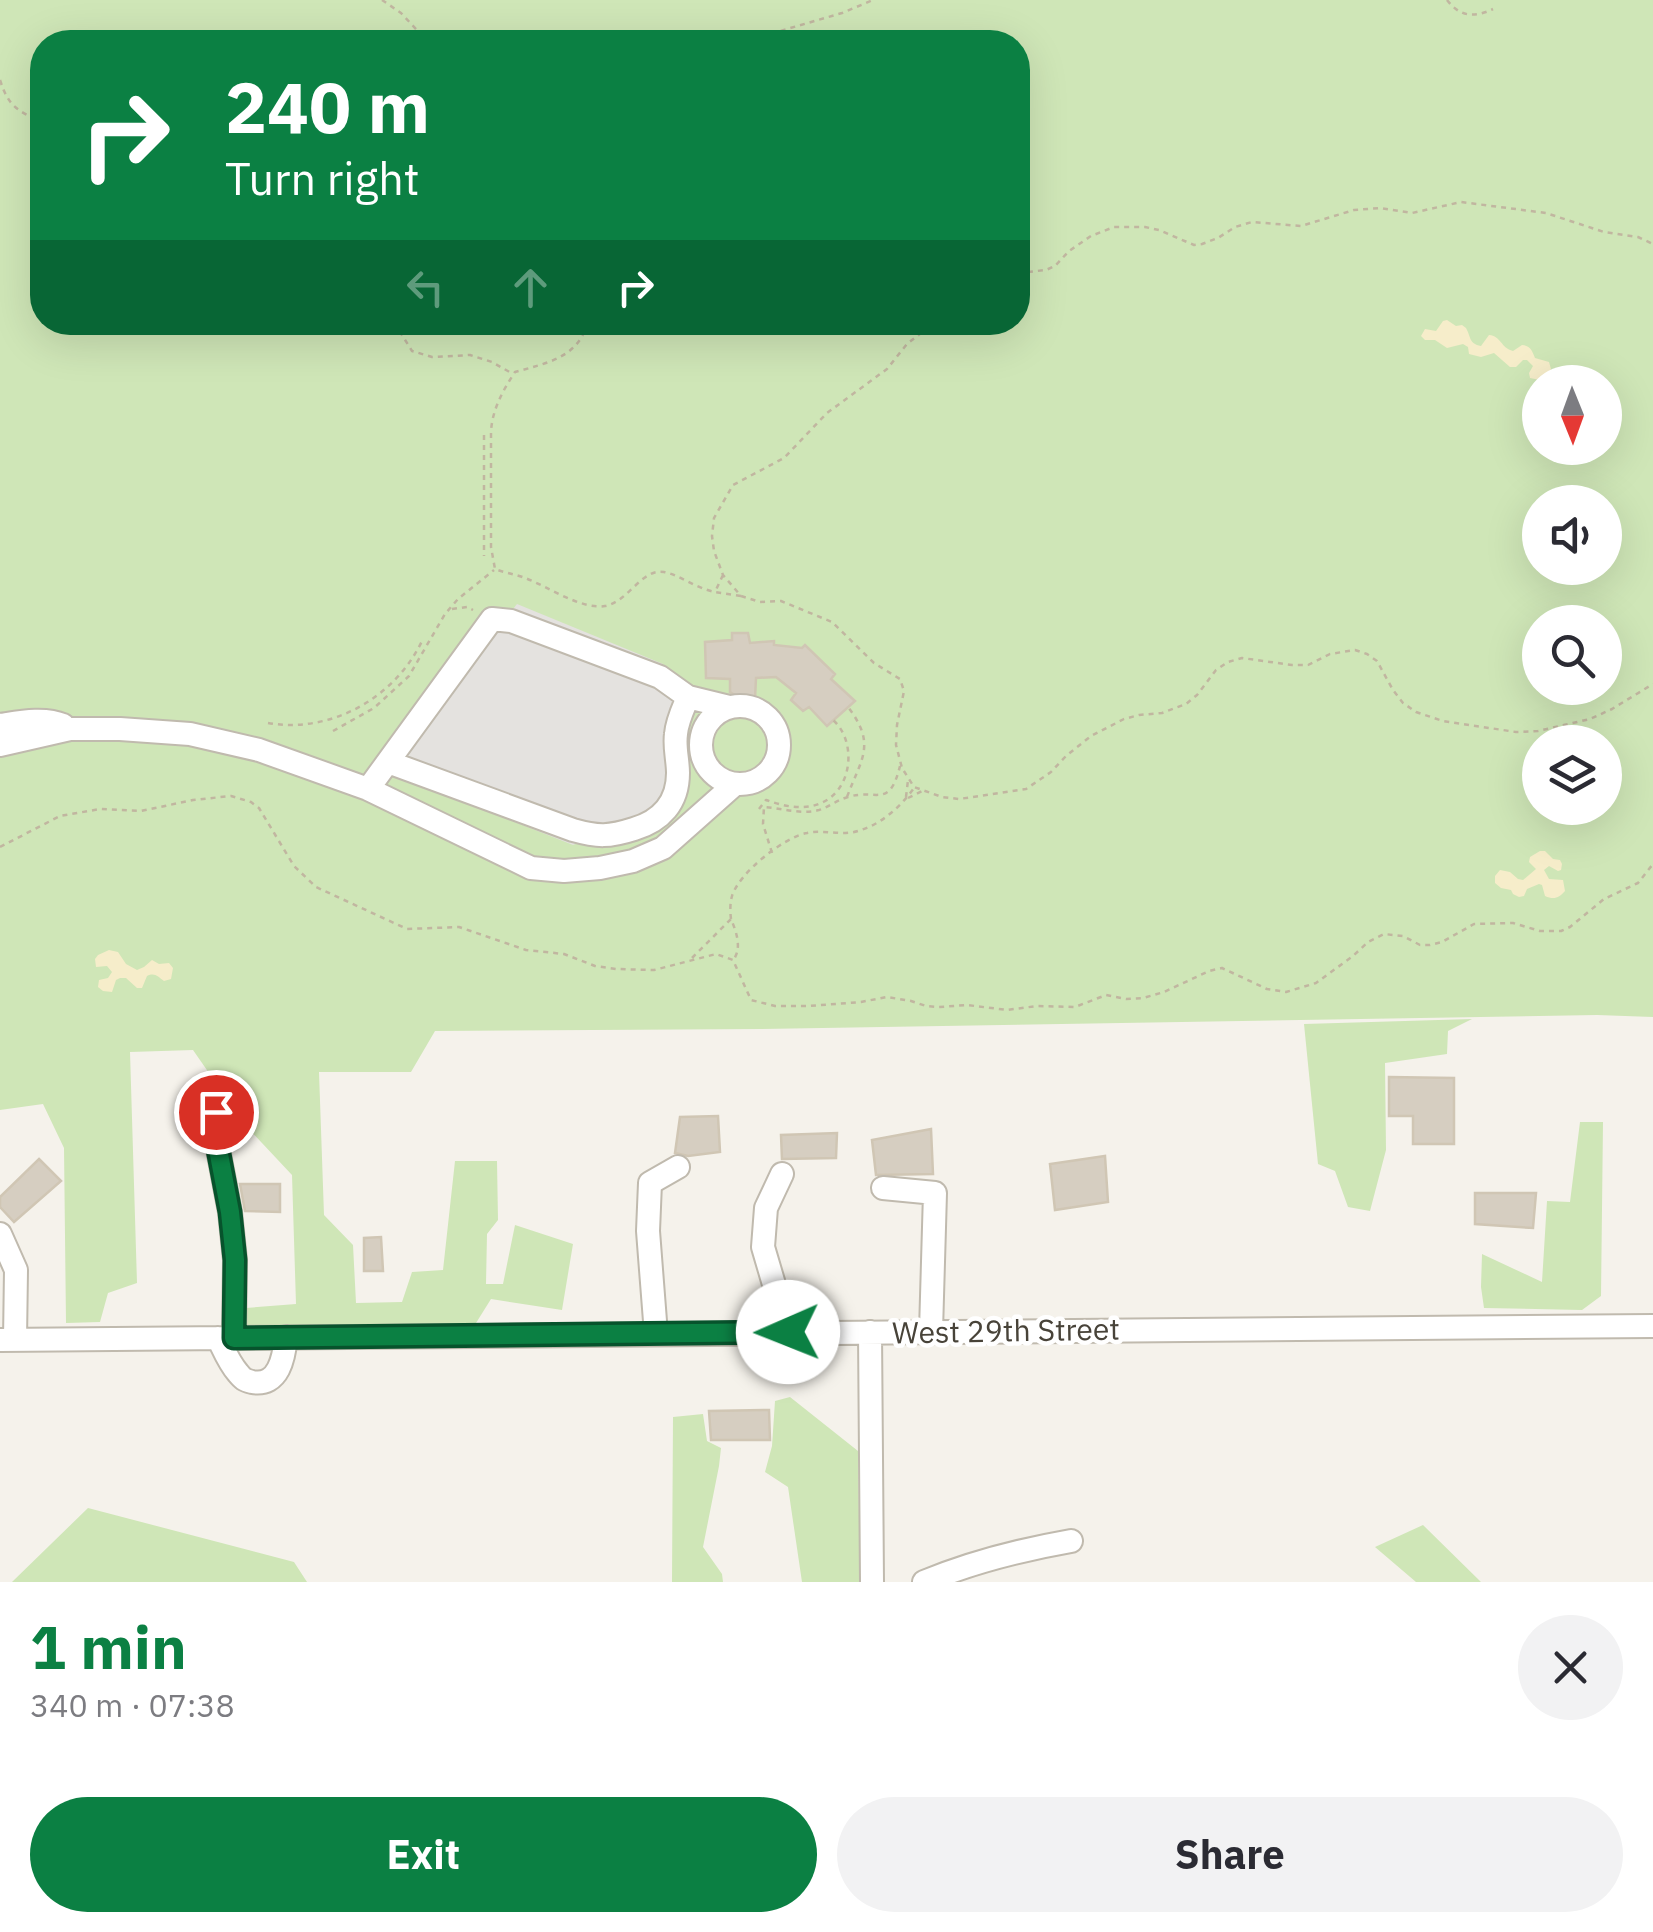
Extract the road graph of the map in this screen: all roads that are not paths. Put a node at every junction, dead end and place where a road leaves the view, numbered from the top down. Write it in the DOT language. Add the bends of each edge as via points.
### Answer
graph roads {
  1 [pos="688,697"];
  2 [pos="729,708"];
  3 [pos="0,726"];
  4 [pos="70,729"];
  5 [pos="0,746"];
  6 [pos="388,762"];
  7 [pos="710,772"];
  8 [pos="678,776"];
  9 [pos="734,784"];
  10 [pos="368,788"];
  11 [pos="216,1112"];
  12 [pos="678,1167"];
  13 [pos="782,1174"];
  14 [pos="883,1188"];
  15 [pos="0,1234"];
  16 [pos="1653,1326"];
  17 [pos="931,1331"];
  18 [pos="788,1332"];
  19 [pos="870,1332"];
  20 [pos="656,1334"];
  21 [pos="286,1337"];
  22 [pos="226,1338"];
  23 [pos="7,1340"];
  24 [pos="1070,1542"];
  25 [pos="872,1582"];
  26 [pos="924,1582"];
  1 -- 2 [label="street"];
  1 -- 6 [label="street" via="660,677 492,619"];
  1 -- 8 [label="street" via="675,736"];
  2 -- 7 [label="street" via="702,734"];
  2 -- 9 [label="street" via="765,715 780,749 759,780"];
  3 -- 4 [label="street" via="56,722"];
  4 -- 5 [label="street"];
  4 -- 10 [label="street" via="190,734"];
  6 -- 8 [label="street" via="598,837 661,816 674,802"];
  6 -- 10 [label="street"];
  7 -- 8 [label="street"];
  7 -- 9 [label="street"];
  9 -- 10 [label="street" via="663,848 632,862 564,871 531,868"];
  11 -- 22 [label="street" via="235,1260"];
  12 -- 20 [label="street" via="650,1183"];
  13 -- 18 [label="street" via="766,1208 763,1247"];
  14 -- 17 [label="street" via="935,1193"];
  15 -- 23 [label="street" via="16,1270"];
  16 -- 17 [label="street, West 29th Street"];
  17 -- 19 [label="street, West 29th Street"];
  18 -- 19 [label="street, West 29th Street"];
  18 -- 20 [label="street, West 29th Street"];
  19 -- 25 [label="street"];
  20 -- 21 [label="street, West 29th Street"];
  21 -- 22 [label="street, West 29th Street"];
  21 -- 22 [label="street" via="280,1366 265,1382 244,1380"];
  22 -- 23 [label="street, West 29th Street"];
  24 -- 26 [label="street" via="1020,1550"];
}
